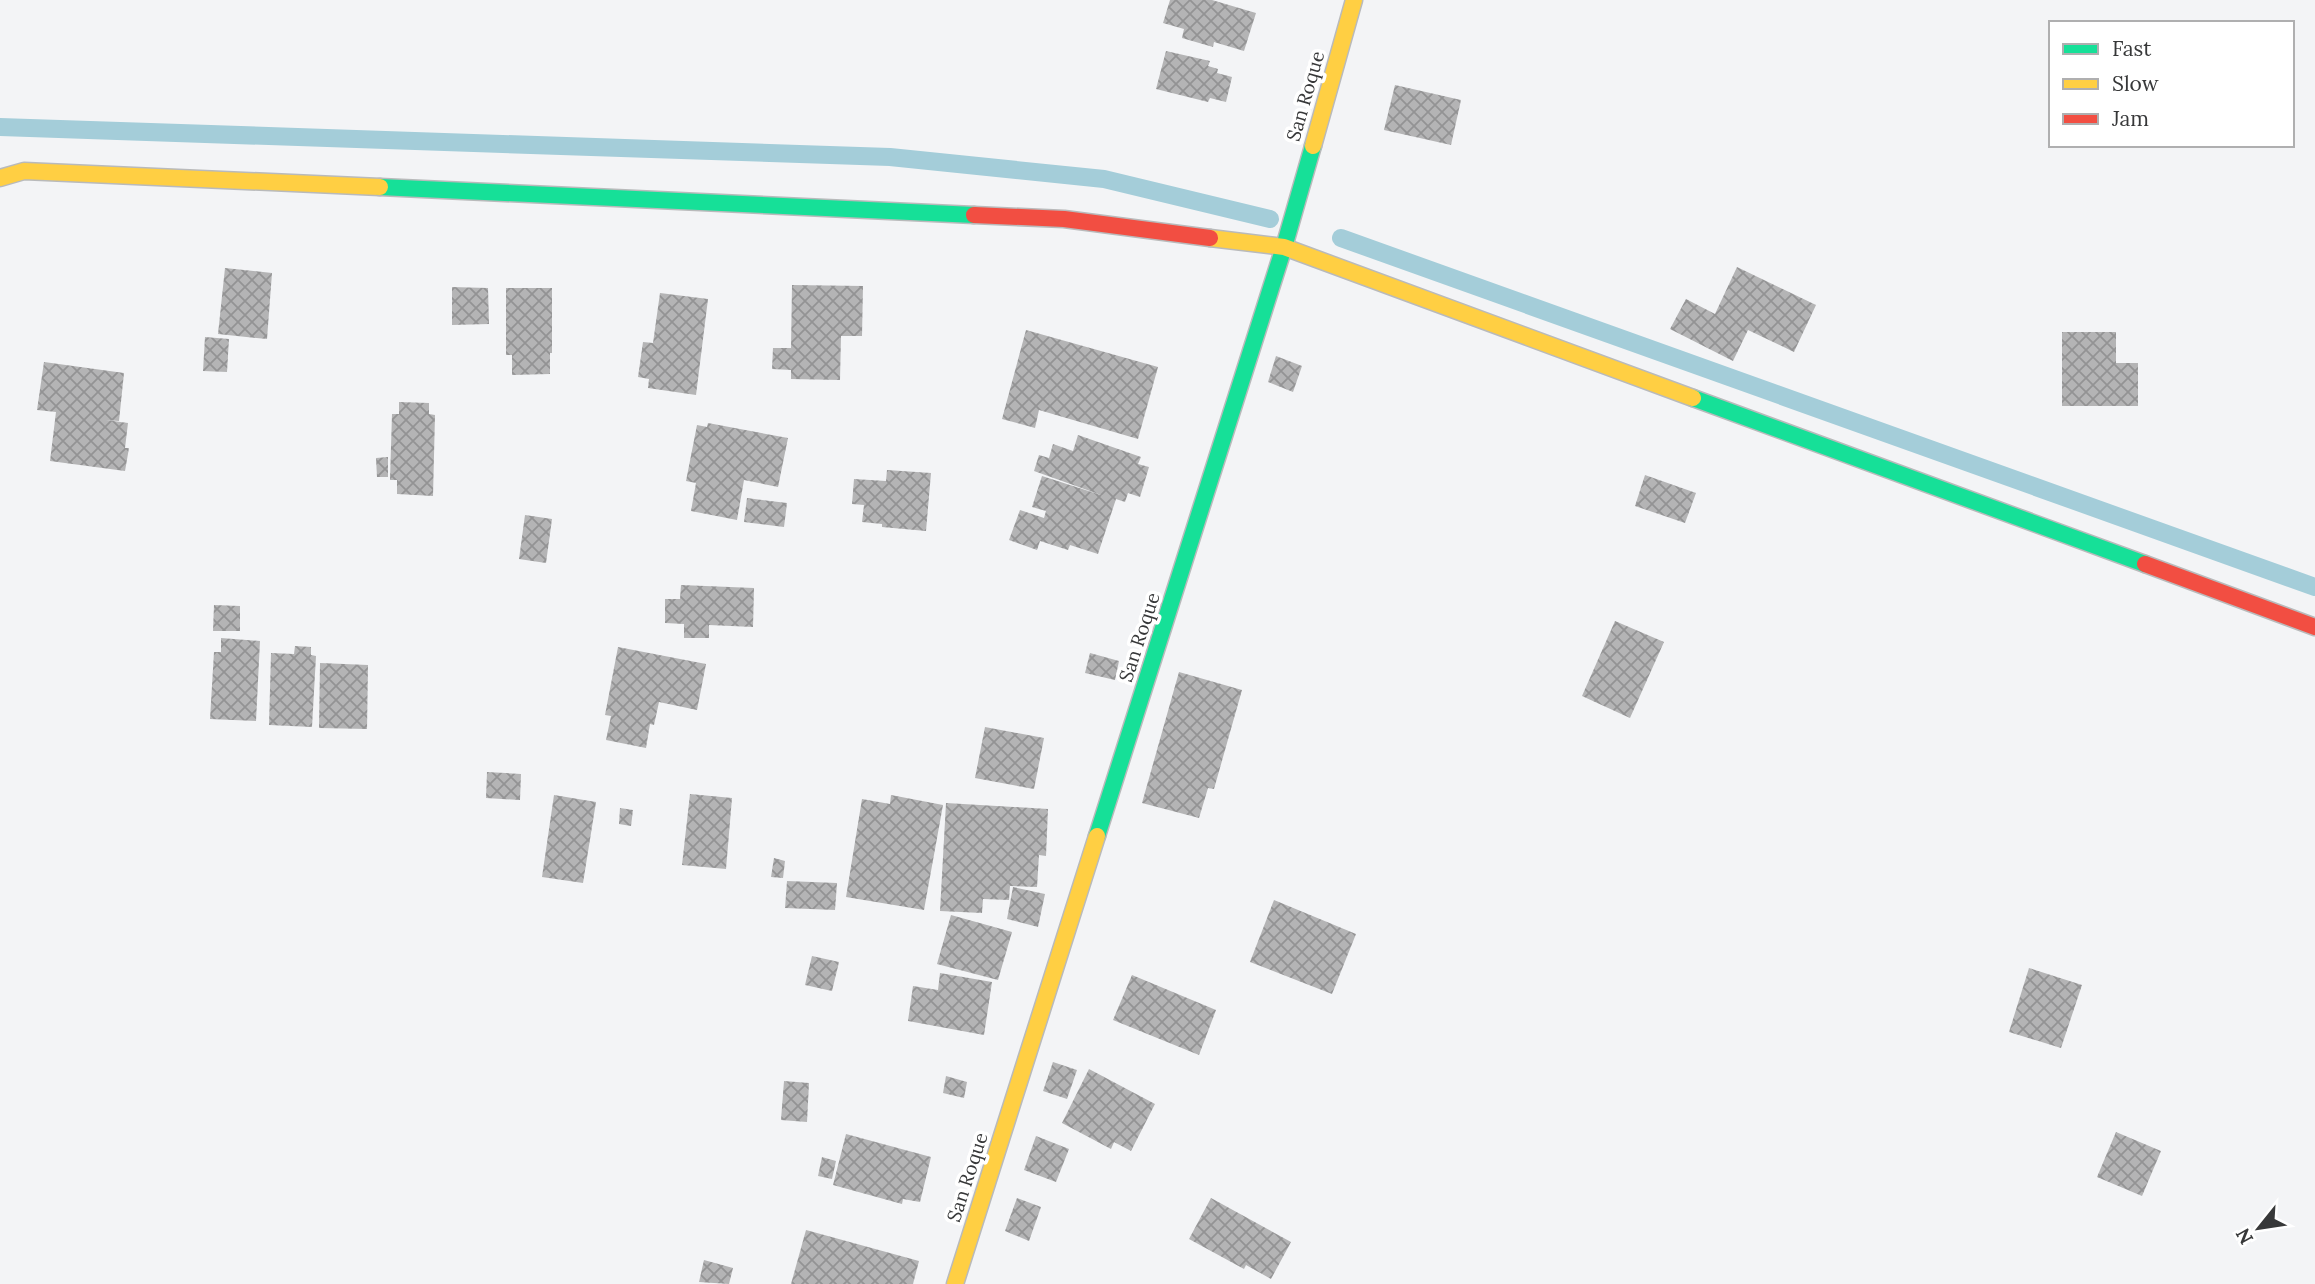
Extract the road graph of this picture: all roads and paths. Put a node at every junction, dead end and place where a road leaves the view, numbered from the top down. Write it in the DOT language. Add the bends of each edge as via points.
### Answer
graph roads {
  1 [pos="1354,0"];
  2 [pos="0,178"];
  3 [pos="1284,247"];
  4 [pos="2315,628"];
  5 [pos="955,1284"];
  1 -- 3 [label="street, San Roque"];
  2 -- 3 [label="street" via="24,171 1064,219"];
  3 -- 4 [label="street"];
  3 -- 5 [label="street, San Roque"];
}
